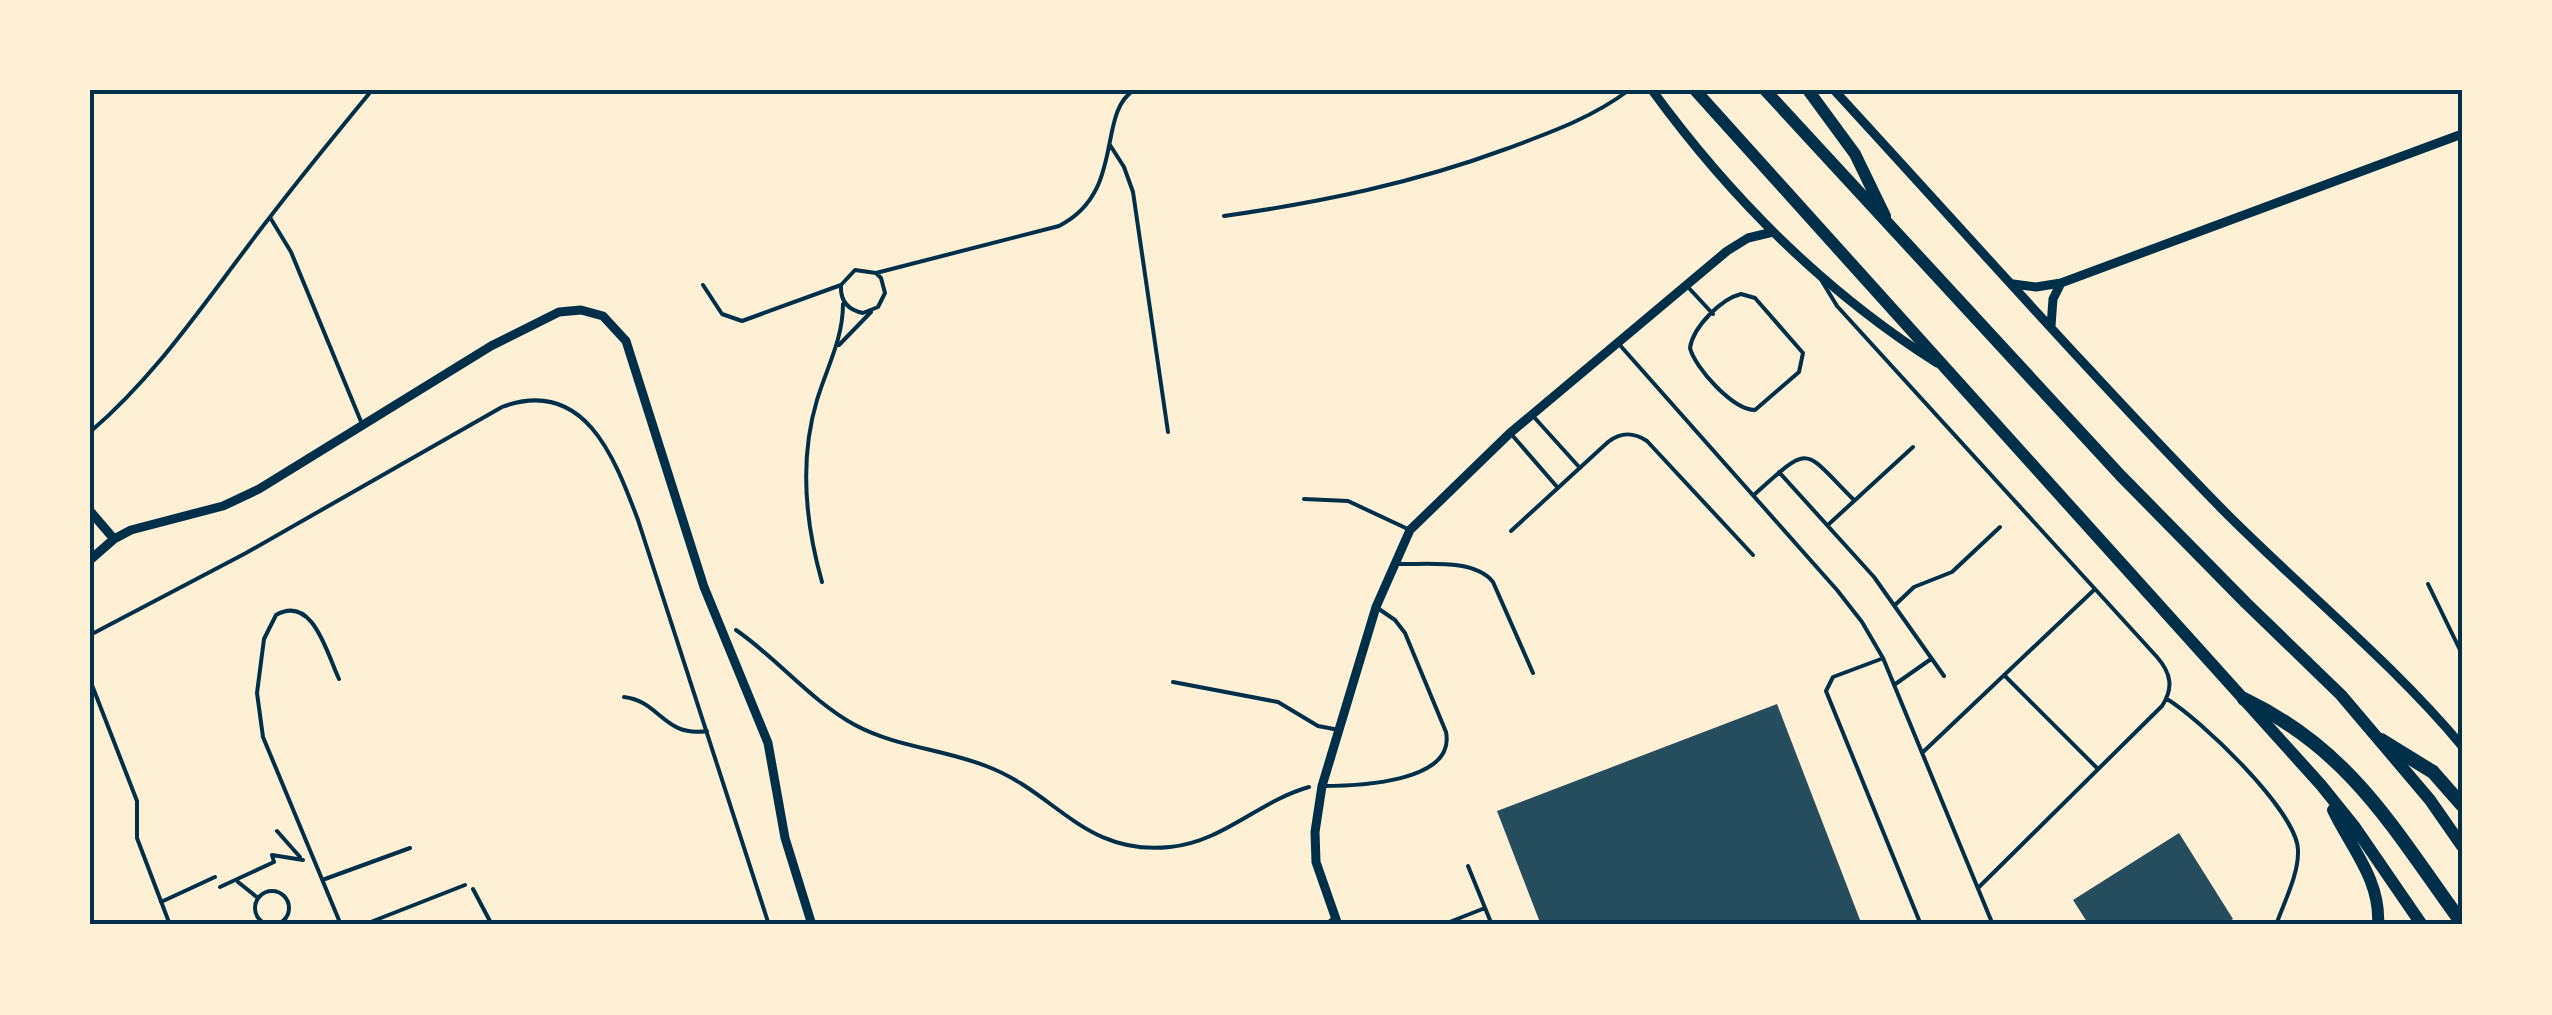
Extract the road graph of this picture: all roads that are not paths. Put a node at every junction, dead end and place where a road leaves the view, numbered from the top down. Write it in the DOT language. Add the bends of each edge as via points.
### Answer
graph roads {
  1 [pos="372,90"];
  2 [pos="1134,90"];
  3 [pos="1629,90"];
  4 [pos="1652,90"];
  5 [pos="1695,90"];
  6 [pos="1765,90"];
  7 [pos="1808,90"];
  8 [pos="1834,90"];
  9 [pos="2462,134"];
  10 [pos="1110,144"];
  11 [pos="1224,216"];
  12 [pos="270,218"];
  13 [pos="1888,223"];
  14 [pos="1773,232"];
  15 [pos="876,273"];
  16 [pos="1818,274"];
  17 [pos="2061,282"];
  18 [pos="2013,284"];
  19 [pos="702,285"];
  20 [pos="841,286"];
  21 [pos="1687,286"];
  22 [pos="842,300"];
  23 [pos="872,311"];
  24 [pos="1713,314"];
  25 [pos="2051,326"];
  26 [pos="1618,343"];
  27 [pos="836,349"];
  28 [pos="1949,370"];
  29 [pos="1532,414"];
  30 [pos="362,424"];
  31 [pos="90,432"];
  32 [pos="1168,432"];
  33 [pos="1510,433"];
  34 [pos="1913,447"];
  35 [pos="1580,468"];
  36 [pos="1779,472"];
  37 [pos="1558,488"];
  38 [pos="1754,496"];
  39 [pos="1304,499"];
  40 [pos="1854,500"];
  41 [pos="90,511"];
  42 [pos="1829,524"];
  43 [pos="2000,526"];
  44 [pos="1410,530"];
  45 [pos="1511,530"];
  46 [pos="114,538"];
  47 [pos="1753,556"];
  48 [pos="90,560"];
  49 [pos="1396,564"];
  50 [pos="822,582"];
  51 [pos="2428,584"];
  52 [pos="2096,589"];
  53 [pos="1896,606"];
  54 [pos="1376,607"];
  55 [pos="90,636"];
  56 [pos="2462,654"];
  57 [pos="1883,658"];
  58 [pos="1932,658"];
  59 [pos="1533,673"];
  60 [pos="2004,675"];
  61 [pos="1944,676"];
  62 [pos="339,679"];
  63 [pos="90,680"];
  64 [pos="1172,682"];
  65 [pos="1894,685"];
  66 [pos="624,697"];
  67 [pos="2166,699"];
  68 [pos="2244,699"];
  69 [pos="1339,730"];
  70 [pos="706,731"];
  71 [pos="2381,740"];
  72 [pos="2462,746"];
  73 [pos="1922,753"];
  74 [pos="2098,769"];
  75 [pos="2320,785"];
  76 [pos="1322,786"];
  77 [pos="2462,804"];
  78 [pos="2462,846"];
  79 [pos="410,848"];
  80 [pos="1468,866"];
  81 [pos="215,877"];
  82 [pos="324,880"];
  83 [pos="465,885"];
  84 [pos="1978,888"];
  85 [pos="161,902"];
  86 [pos="1485,908"];
  87 [pos="1336,921"];
  88 [pos="2462,923"];
  89 [pos="170,925"];
  90 [pos="342,925"];
  91 [pos="363,925"];
  92 [pos="768,925"];
  93 [pos="812,925"];
  94 [pos="1325,925"];
  95 [pos="1442,925"];
  96 [pos="1492,925"];
  97 [pos="1921,925"];
  98 [pos="1991,925"];
  99 [pos="2276,925"];
  100 [pos="2378,925"];
  101 [pos="2422,925"];
  1 -- 12 [label="lane"];
  2 -- 10 [label="lane" via="1121,103"];
  3 -- 11 [label="lane" via="1558,130 1451,170"];
  4 -- 14 [label="street"];
  5 -- 28 [label="main road"];
  6 -- 13 [label="main road"];
  7 -- 13 [label="main road" via="1855,154"];
  8 -- 18 [label="street"];
  9 -- 17 [label="street"];
  10 -- 15 [label="lane" via="1093,198 1073,219"];
  10 -- 32 [label="lane" via="1133,192"];
  12 -- 30 [label="lane" via="291,252"];
  12 -- 31 [label="lane" via="158,365"];
  13 -- 71 [label="main road" via="2121,476"];
  14 -- 16 [label="street"];
  14 -- 21 [label="street" via="1737,244"];
  15 -- 20 [label="lane" via="855,270"];
  15 -- 23 [label="lane" via="885,293"];
  16 -- 28 [label="street"];
  16 -- 52 [label="lane" via="1837,306"];
  17 -- 18 [label="street"];
  17 -- 25 [label="street"];
  18 -- 25 [label="street"];
  19 -- 20 [label="lane" via="722,314 742,321"];
  20 -- 22 [label="lane"];
  21 -- 24 [label="lane"];
  21 -- 26 [label="street"];
  22 -- 23 [label="lane" via="855,312"];
  22 -- 27 [label="lane"];
  23 -- 27 [label="lane"];
  24 -- 24 [label="lane" via="1693,335 1691,354 1738,407 1760,408 1799,372 1800,346 1748,295 1728,299"];
  25 -- 72 [label="street" via="2202,489"];
  26 -- 29 [label="street"];
  26 -- 38 [label="lane"];
  27 -- 50 [label="lane" via="816,405 806,464 808,524"];
  28 -- 68 [label="main road"];
  29 -- 33 [label="street"];
  29 -- 35 [label="lane"];
  30 -- 46 [label="street" via="241,498"];
  30 -- 93 [label="street" via="543,319 570,310 603,316 626,342 714,617 768,743 785,838"];
  33 -- 37 [label="lane"];
  33 -- 44 [label="street"];
  34 -- 40 [label="lane"];
  35 -- 37 [label="lane"];
  35 -- 47 [label="lane" via="1614,437 1640,436"];
  36 -- 38 [label="lane"];
  36 -- 40 [label="lane" via="1808,457"];
  36 -- 42 [label="lane"];
  37 -- 45 [label="lane"];
  38 -- 57 [label="lane" via="1850,606"];
  39 -- 44 [label="lane" via="1348,501"];
  40 -- 42 [label="lane"];
  41 -- 46 [label="street"];
  42 -- 53 [label="lane"];
  43 -- 53 [label="lane" via="1952,572 1914,587"];
  44 -- 49 [label="street"];
  46 -- 48 [label="street"];
  49 -- 54 [label="street"];
  49 -- 59 [label="lane" via="1484,572"];
  51 -- 56 [label="lane"];
  52 -- 60 [label="lane"];
  52 -- 67 [label="lane" via="2166,669"];
  53 -- 58 [label="lane"];
  54 -- 69 [label="street"];
  54 -- 76 [label="lane" via="1405,633 1447,749 1438,762 1400,777"];
  55 -- 70 [label="lane" via="502,407 539,400 587,423 617,464"];
  57 -- 65 [label="lane"];
  57 -- 97 [label="lane" via="1833,677 1826,691"];
  58 -- 61 [label="lane"];
  58 -- 65 [label="lane"];
  60 -- 73 [label="lane"];
  60 -- 74 [label="lane"];
  62 -- 82 [label="lane" via="311,619 290,609 276,615 262,648 259,716 270,758"];
  63 -- 85 [label="lane" via="138,801 136,834"];
  64 -- 69 [label="lane" via="1278,702 1318,726"];
  65 -- 73 [label="lane"];
  66 -- 70 [label="lane" via="646,704 671,727"];
  67 -- 74 [label="lane"];
  67 -- 99 [label="lane" via="2214,735 2294,830 2298,857"];
  68 -- 75 [label="main road"];
  68 -- 88 [label="highway" via="2293,725 2337,760"];
  69 -- 76 [label="street"];
  70 -- 92 [label="lane"];
  71 -- 77 [label="highway" via="2432,772"];
  71 -- 78 [label="main road"];
  73 -- 84 [label="lane"];
  74 -- 84 [label="lane"];
  75 -- 100 [label="main road" via="2372,880"];
  75 -- 101 [label="main road"];
  76 -- 87 [label="street" via="1316,862"];
  79 -- 82 [label="lane"];
  80 -- 86 [label="lane"];
  81 -- 85 [label="lane"];
  82 -- 90 [label="lane"];
  83 -- 91 [label="lane"];
  84 -- 98 [label="lane"];
  85 -- 89 [label="lane"];
  86 -- 95 [label="lane"];
  86 -- 96 [label="lane"];
  87 -- 94 [label="lane"];
}
